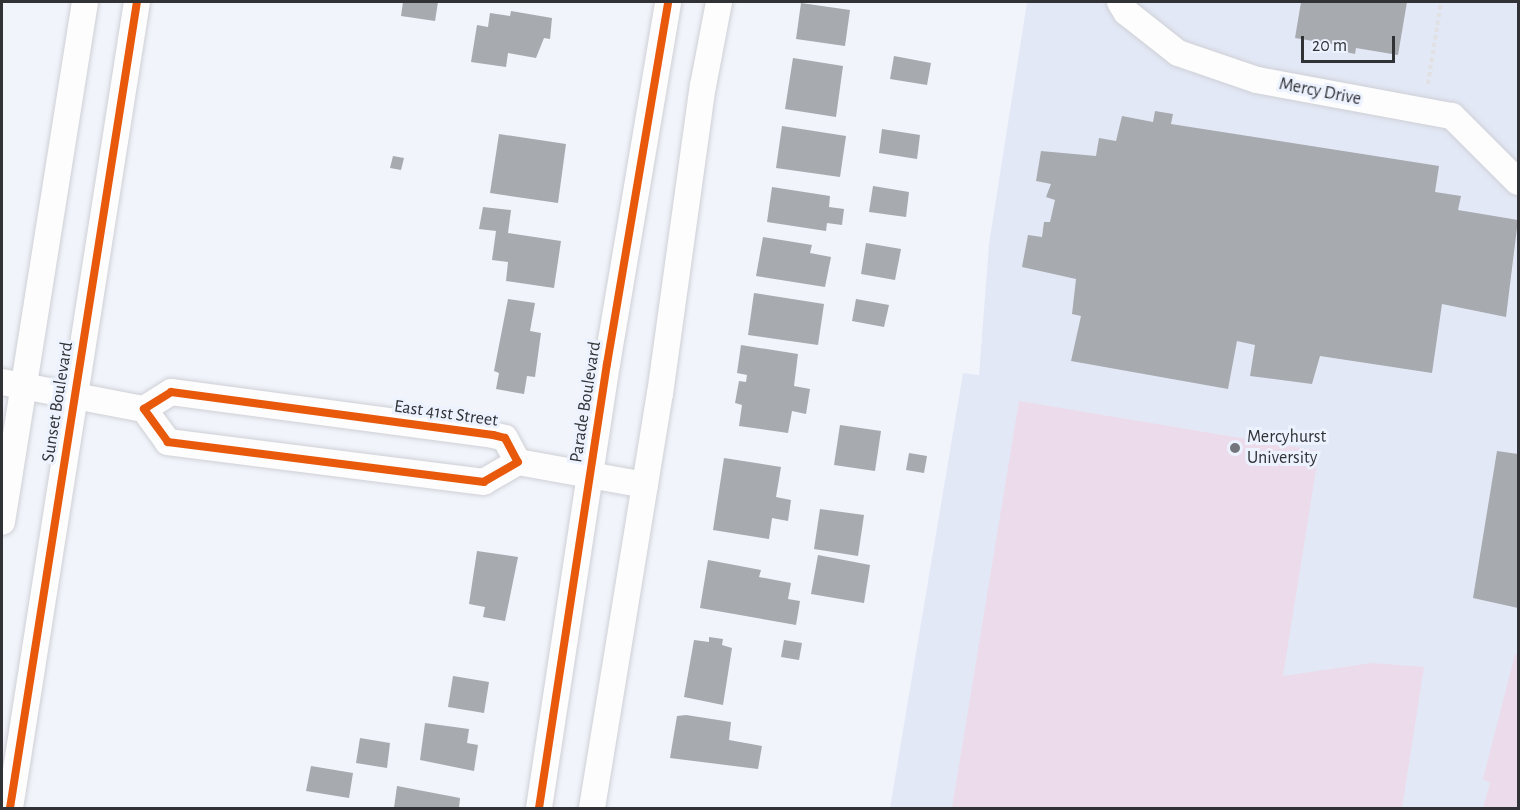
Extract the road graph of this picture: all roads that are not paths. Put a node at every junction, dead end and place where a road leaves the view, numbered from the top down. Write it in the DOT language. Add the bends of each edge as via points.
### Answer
graph roads {
  1 [pos="85,2"];
  2 [pos="137,2"];
  3 [pos="668,2"];
  4 [pos="719,2"];
  5 [pos="1120,2"];
  6 [pos="1518,182"];
  7 [pos="12,384"];
  8 [pos="75,396"];
  9 [pos="144,409"];
  10 [pos="518,462"];
  11 [pos="589,475"];
  12 [pos="645,485"];
  13 [pos="2,522"];
  14 [pos="10,808"];
  15 [pos="539,808"];
  16 [pos="592,808"];
  1 -- 7 [label="street, Sunset Boulevard"];
  2 -- 8 [label="street, Sunset Boulevard"];
  3 -- 11 [label="street, Parade Boulevard"];
  4 -- 12 [label="street" via="703,86"];
  5 -- 6 [label="street, Mercy Drive" via="1126,12 1178,54 1257,80 1452,116"];
  7 -- 8 [label="street"];
  7 -- 13 [label="street, Sunset Boulevard"];
  8 -- 9 [label="street"];
  8 -- 14 [label="street, Sunset Boulevard"];
  9 -- 10 [label="street, East 41st Street" via="171,392 494,435 505,438"];
  9 -- 10 [label="street" via="168,442 484,482"];
  10 -- 11 [label="street"];
  11 -- 12 [label="street"];
  11 -- 15 [label="street, Parade Boulevard"];
  12 -- 16 [label="street"];
}
